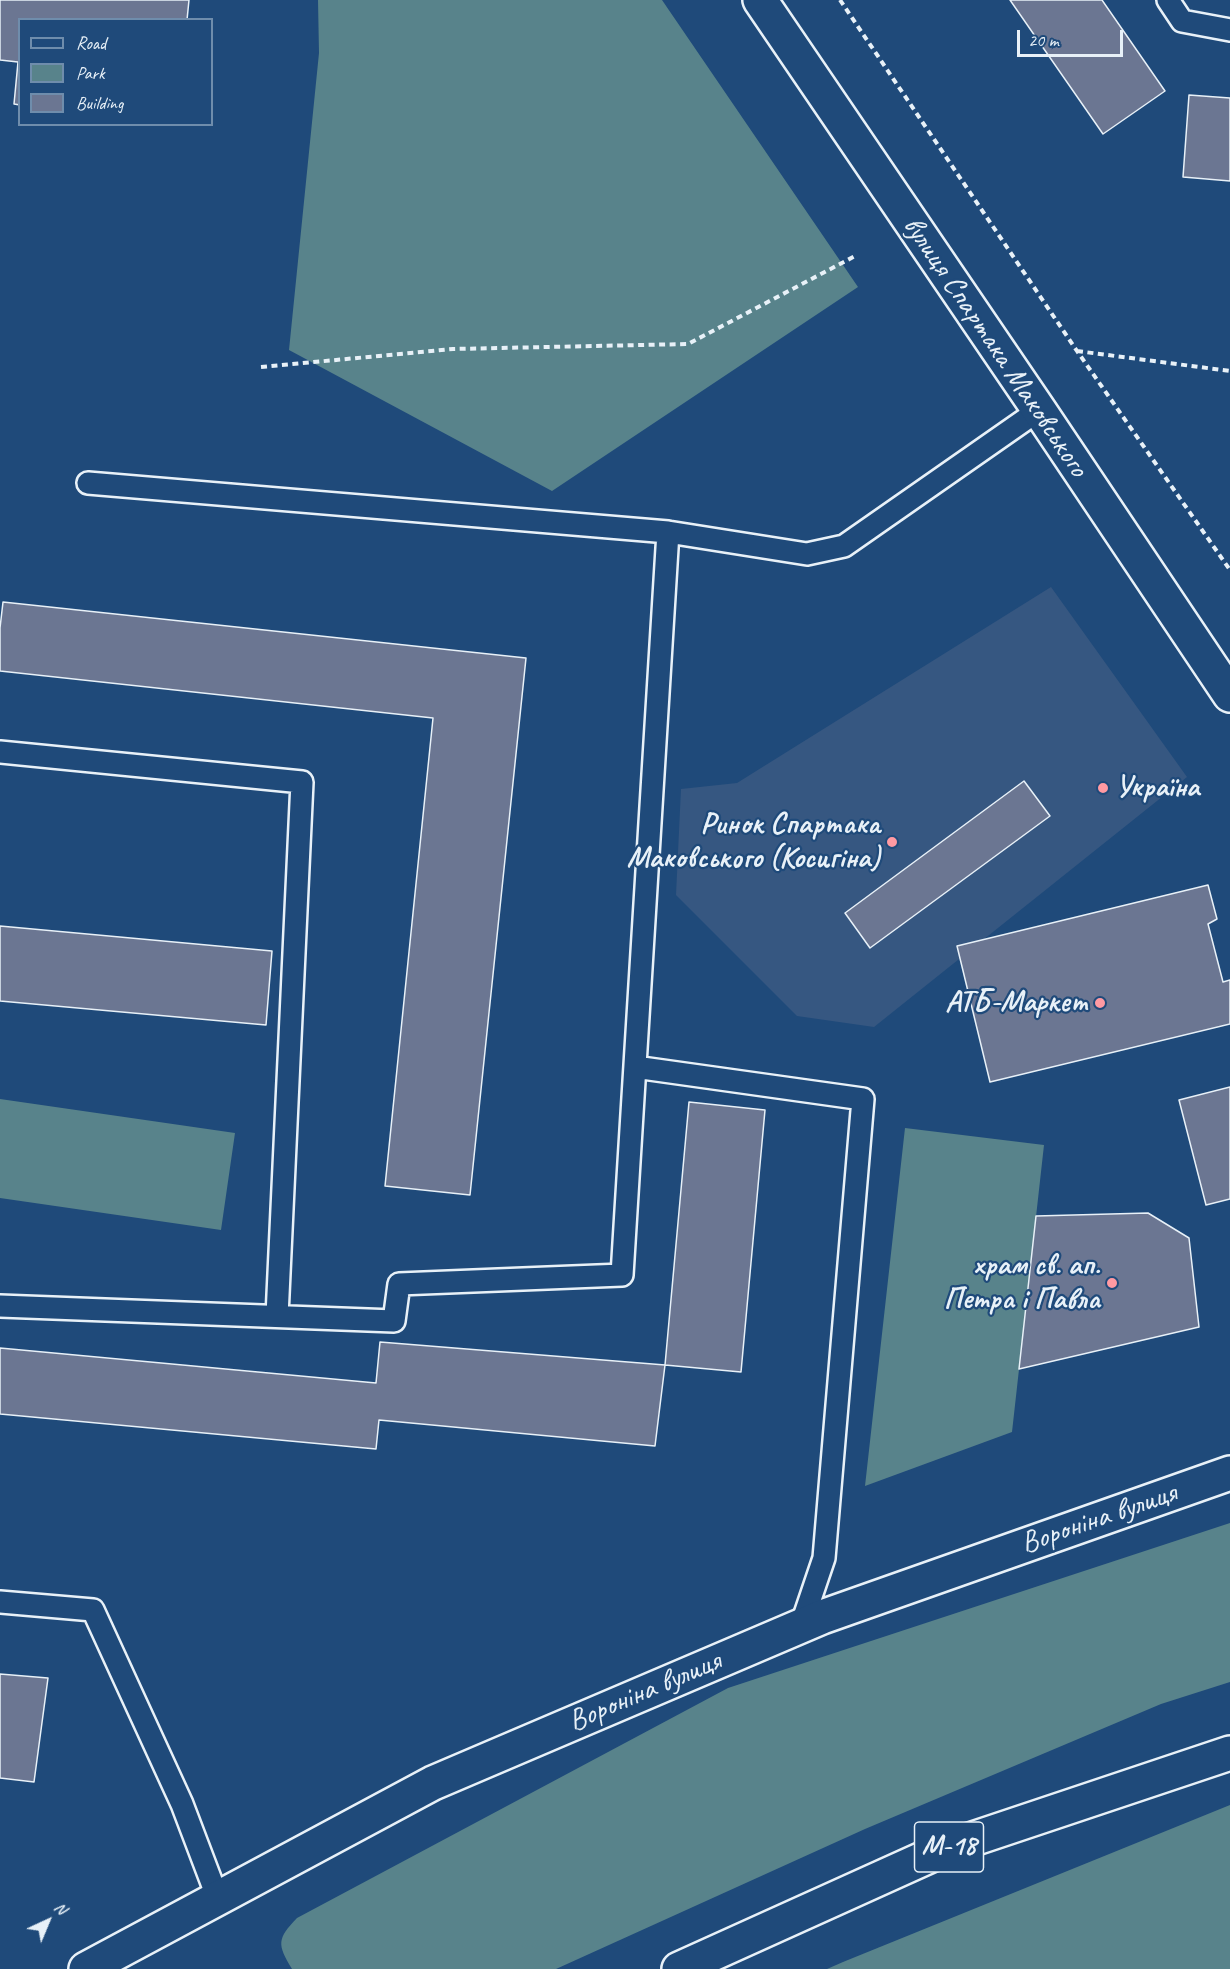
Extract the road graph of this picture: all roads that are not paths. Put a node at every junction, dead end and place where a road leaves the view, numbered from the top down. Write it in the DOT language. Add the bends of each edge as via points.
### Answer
graph roads {
  1 [pos="760,0"];
  2 [pos="1168,0"];
  3 [pos="1230,30"];
  4 [pos="1039,410"];
  5 [pos="88,483"];
  6 [pos="668,532"];
  7 [pos="1230,695"];
  8 [pos="0,752"];
  9 [pos="635,1067"];
  10 [pos="0,1306"];
  11 [pos="277,1316"];
  12 [pos="1230,1473"];
  13 [pos="0,1602"];
  14 [pos="801,1626"];
  15 [pos="1230,1752"];
  16 [pos="218,1899"];
  17 [pos="86,1969"];
  18 [pos="679,1969"];
  1 -- 4 [label="main road, вулиця Спартака Маковського"];
  2 -- 3 [label="lane" via="1182,21"];
  4 -- 6 [label="lane" via="844,546 807,554"];
  4 -- 7 [label="main road, вулиця Спартака Маковського"];
  5 -- 6 [label="lane"];
  6 -- 9 [label="lane"];
  8 -- 11 [label="lane" via="302,782"];
  9 -- 11 [label="lane" via="622,1275 399,1284 394,1321"];
  9 -- 14 [label="lane" via="863,1099 824,1558"];
  10 -- 11 [label="lane"];
  12 -- 14 [label="main road, Вороніна вулиця"];
  13 -- 16 [label="lane" via="93,1610 183,1804"];
  14 -- 16 [label="main road, Вороніна вулиця" via="433,1783"];
  15 -- 18 [label="main road, М-18" via="949,1847"];
  16 -- 17 [label="main road, Вороніна вулиця"];
}
